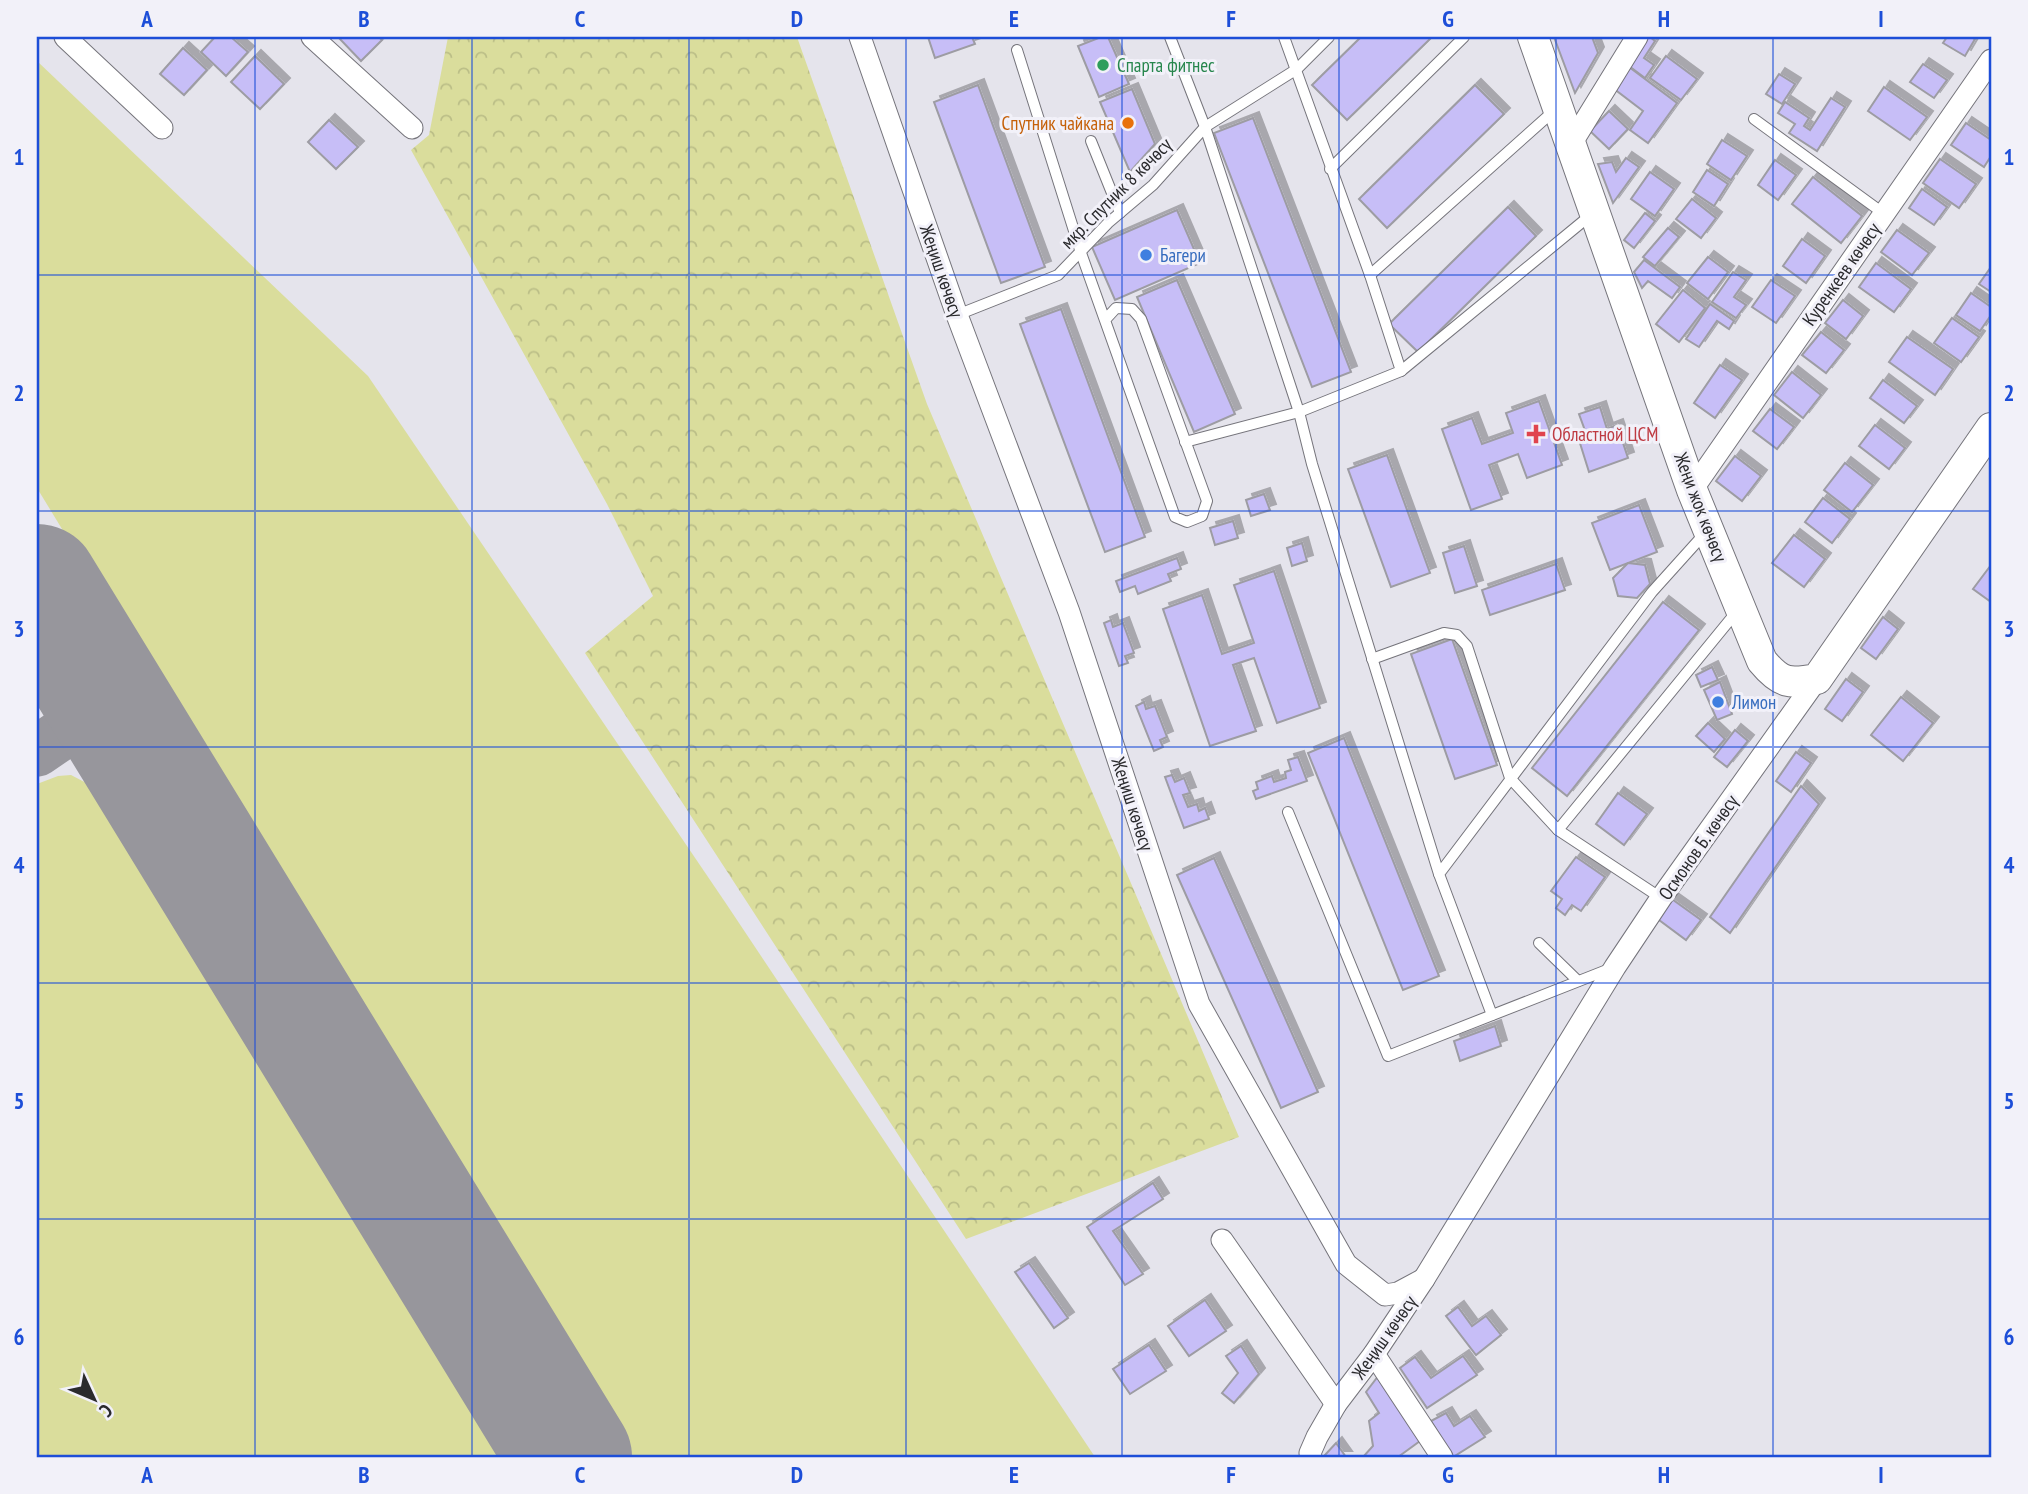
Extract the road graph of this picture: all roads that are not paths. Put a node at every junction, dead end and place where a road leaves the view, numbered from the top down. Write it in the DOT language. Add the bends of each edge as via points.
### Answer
graph roads {
  1 [pos="65,37"];
  2 [pos="312,37"];
  3 [pos="860,37"];
  4 [pos="1170,37"];
  5 [pos="1284,37"];
  6 [pos="1329,37"];
  7 [pos="1464,37"];
  8 [pos="1533,37"];
  9 [pos="1637,37"];
  10 [pos="1017,50"];
  11 [pos="1991,60"];
  12 [pos="1297,69"];
  13 [pos="1558,107"];
  14 [pos="1754,119"];
  15 [pos="1205,127"];
  16 [pos="162,128"];
  17 [pos="412,128"];
  18 [pos="1091,141"];
  19 [pos="1571,144"];
  20 [pos="1330,169"];
  21 [pos="1595,212"];
  22 [pos="1121,213"];
  23 [pos="1883,213"];
  24 [pos="1081,253"];
  25 [pos="1370,275"];
  26 [pos="957,315"];
  27 [pos="1105,320"];
  28 [pos="1401,371"];
  29 [pos="1299,412"];
  30 [pos="1991,428"];
  31 [pos="1185,442"];
  32 [pos="1692,490"];
  33 [pos="1709,528"];
  34 [pos="1740,608"];
  35 [pos="1372,659"];
  36 [pos="1817,679"];
  37 [pos="1510,778"];
  38 [pos="1288,812"];
  39 [pos="1558,830"];
  40 [pos="1438,874"];
  41 [pos="1661,898"];
  42 [pos="1539,943"];
  43 [pos="1615,967"];
  44 [pos="1578,981"];
  45 [pos="1492,1015"];
  46 [pos="1222,1240"];
  47 [pos="1424,1279"];
  48 [pos="1374,1354"];
  49 [pos="1336,1404"];
  50 [pos="1311,1457"];
  51 [pos="1442,1457"];
  1 -- 16 [label="street"];
  2 -- 17 [label="street"];
  3 -- 26 [label="street, Жеңиш көчөсү"];
  4 -- 15 [label="lane"];
  5 -- 12 [label="lane"];
  6 -- 12 [label="lane, мкр. Спутник 8 көчөсү"];
  7 -- 20 [label="lane"];
  8 -- 13 [label="main road, Жеңи жок көчөсү"];
  9 -- 19 [label="street"];
  10 -- 24 [label="lane"];
  11 -- 23 [label="street, Куренкеев көчөсү"];
  12 -- 15 [label="lane, мкр. Спутник 8 көчөсү"];
  12 -- 20 [label="lane"];
  13 -- 19 [label="main road, Жеңи жок көчөсү"];
  13 -- 25 [label="lane"];
  14 -- 23 [label="lane"];
  15 -- 22 [label="lane, мкр. Спутник 8 көчөсү"];
  15 -- 29 [label="lane"];
  18 -- 22 [label="lane"];
  19 -- 21 [label="main road, Жеңи жок көчөсү"];
  20 -- 25 [label="lane"];
  21 -- 28 [label="lane"];
  21 -- 32 [label="main road, Жеңи жок көчөсү"];
  22 -- 24 [label="lane, мкр. Спутник 8 көчөсү"];
  23 -- 32 [label="street, Куренкеев көчөсү"];
  24 -- 26 [label="lane, мкр. Спутник 8 көчөсү" via="1058,275"];
  24 -- 27 [label="lane"];
  25 -- 28 [label="lane"];
  26 -- 47 [label="street, Жеңиш көчөсү" via="1069,612 1199,1004 1346,1264 1385,1295"];
  27 -- 31 [label="lane" via="1116,308 1132,309 1141,319"];
  27 -- 31 [label="lane" via="1175,517 1187,522 1202,516 1207,502"];
  28 -- 29 [label="lane"];
  29 -- 31 [label="lane"];
  29 -- 35 [label="lane"];
  30 -- 36 [label="main road, Осмонов Б. көчөсү"];
  32 -- 33 [label="main road, Жеңи жок көчөсү"];
  33 -- 34 [label="main road, Жеңи жок көчөсү"];
  33 -- 37 [label="lane" via="1652,592"];
  34 -- 36 [label="main road, Жеңи жок көчөсү" via="1773,676 1793,683"];
  34 -- 39 [label="lane"];
  35 -- 37 [label="lane" via="1444,633 1457,635 1467,646"];
  35 -- 40 [label="lane"];
  36 -- 41 [label="street, Осмонов Б. көчөсү"];
  37 -- 39 [label="lane"];
  37 -- 40 [label="lane"];
  38 -- 45 [label="lane" via="1388,1056"];
  39 -- 41 [label="lane"];
  40 -- 45 [label="lane"];
  41 -- 43 [label="street, Осмонов Б. көчөсү"];
  42 -- 44 [label="lane"];
  43 -- 44 [label="lane"];
  43 -- 47 [label="street, Осмонов Б. көчөсү"];
  44 -- 45 [label="lane"];
  46 -- 49 [label="street"];
  47 -- 48 [label="street, Жеңиш көчөсү"];
  48 -- 49 [label="street, Жеңиш көчөсү"];
  48 -- 51 [label="street"];
  49 -- 50 [label="street, Жеңиш көчөсү"];
}
